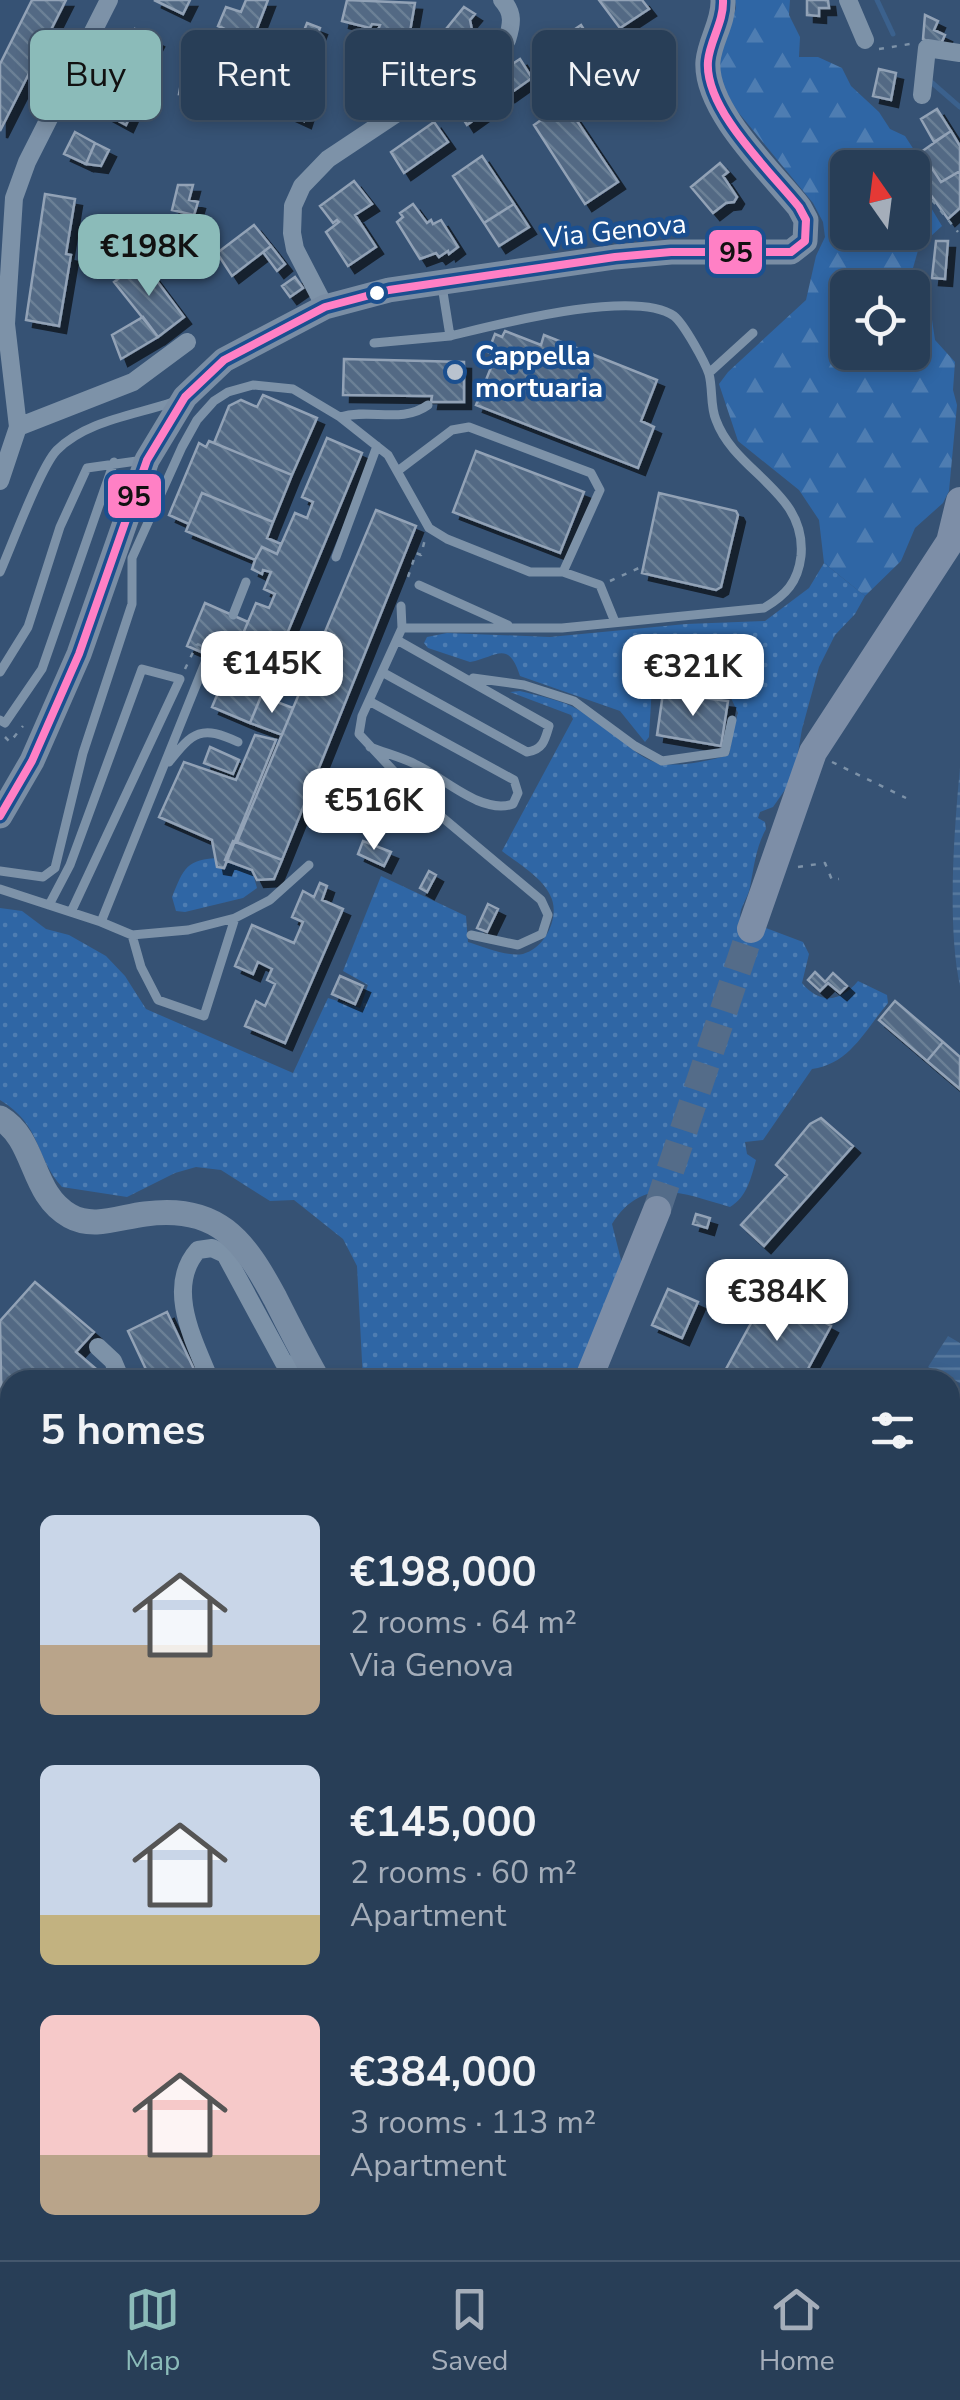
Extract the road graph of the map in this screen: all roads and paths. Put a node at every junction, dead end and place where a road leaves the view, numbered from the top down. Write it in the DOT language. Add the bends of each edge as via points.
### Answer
graph roads {
  1 [pos="109,0"];
  2 [pos="502,0"];
  3 [pos="724,0"];
  4 [pos="848,0"];
  5 [pos="865,40"];
  6 [pos="912,44"];
  7 [pos="960,53"];
  8 [pos="922,95"];
  9 [pos="930,197"];
  10 [pos="7,198"];
  11 [pos="958,232"];
  12 [pos="441,283"];
  13 [pos="325,306"];
  14 [pos="753,333"];
  15 [pos="450,336"];
  16 [pos="187,342"];
  17 [pos="374,342"];
  18 [pos="709,373"];
  19 [pos="185,397"];
  20 [pos="428,405"];
  21 [pos="340,418"];
  22 [pos="18,427"];
  23 [pos="378,446"];
  24 [pos="147,460"];
  25 [pos="114,462"];
  26 [pos="398,470"];
  27 [pos="0,481"];
  28 [pos="960,501"];
  29 [pos="429,528"];
  30 [pos="336,557"];
  31 [pos="641,567"];
  32 [pos="0,572"];
  33 [pos="564,572"];
  34 [pos="246,582"];
  35 [pos="420,585"];
  36 [pos="600,585"];
  37 [pos="401,606"];
  38 [pos="233,616"];
  39 [pos="615,622"];
  40 [pos="511,626"];
  41 [pos="402,628"];
  42 [pos="396,640"];
  43 [pos="215,658"];
  44 [pos="233,659"];
  45 [pos="0,672"];
  46 [pos="382,672"];
  47 [pos="466,677"];
  48 [pos="180,679"];
  49 [pos="369,702"];
  50 [pos="0,720"];
  51 [pos="732,720"];
  52 [pos="238,742"];
  53 [pos="368,746"];
  54 [pos="813,752"];
  55 [pos="162,772"];
  56 [pos="906,798"];
  57 [pos="0,816"];
  58 [pos="309,865"];
  59 [pos="792,868"];
  60 [pos="0,871"];
  61 [pos="839,879"];
  62 [pos="0,890"];
  63 [pos="49,906"];
  64 [pos="72,912"];
  65 [pos="235,918"];
  66 [pos="100,922"];
  67 [pos="750,929"];
  68 [pos="132,935"];
  69 [pos="471,936"];
  70 [pos="0,1118"];
  71 [pos="658,1210"];
  72 [pos="98,1346"];
  73 [pos="117,1370"];
  74 [pos="206,1370"];
  75 [pos="308,1370"];
  76 [pos="313,1370"];
  77 [pos="592,1370"];
  1 -- 10 [label="street"];
  2 -- 13 [label="street" via="510,8 507,40 328,160 302,186 292,234"];
  3 -- 12 [label="street, Via Genova" via="708,60 710,84 718,106 799,207 805,241 791,252 634,255"];
  4 -- 5 [label="street"];
  5 -- 6 [label="path" via="877,49"];
  7 -- 8 [label="street" via="927,48"];
  9 -- 11 [label="path"];
  10 -- 22 [label="street" via="6,324"];
  12 -- 13 [label="street, Via Genova"];
  12 -- 15 [label="lane"];
  13 -- 19 [label="street, Via Genova" via="224,360"];
  14 -- 18 [label="lane"];
  15 -- 17 [label="lane"];
  15 -- 18 [label="lane" via="559,313 652,308 682,325"];
  16 -- 22 [label="street" via="133,382"];
  18 -- 39 [label="lane" via="715,419 734,453 792,508 803,538 800,569 787,595 764,608"];
  19 -- 24 [label="street, Via Genova"];
  19 -- 32 [label="lane, Via Genova" via="83,433 55,452"];
  20 -- 21 [label="lane" via="415,414"];
  21 -- 23 [label="lane"];
  21 -- 60 [label="lane" via="294,389 274,385 228,392 197,420 132,558 132,604 82,753 55,868 43,877"];
  22 -- 27 [label="street"];
  23 -- 26 [label="lane"];
  23 -- 30 [label="lane"];
  24 -- 25 [label="lane"];
  24 -- 57 [label="street, Via Genova" via="79,654"];
  25 -- 45 [label="lane" via="87,468 28,628"];
  25 -- 50 [label="lane" via="42,668 5,723"];
  26 -- 29 [label="lane"];
  26 -- 33 [label="lane" via="452,430 469,427 590,474 600,490"];
  28 -- 54 [label="main road" via="950,542"];
  29 -- 33 [label="lane" via="530,572"];
  29 -- 37 [label="path"];
  31 -- 36 [label="path"];
  33 -- 36 [label="lane"];
  34 -- 38 [label="lane"];
  35 -- 40 [label="lane"];
  36 -- 39 [label="lane"];
  37 -- 41 [label="lane"];
  39 -- 40 [label="lane"];
  40 -- 41 [label="lane"];
  41 -- 42 [label="lane"];
  42 -- 46 [label="lane"];
  42 -- 47 [label="lane"];
  43 -- 55 [label="lane" via="212,666 205,663"];
  44 -- 48 [label="path, bridge" via="198,644"];
  46 -- 47 [label="lane" via="527,752 544,743 549,726"];
  46 -- 49 [label="lane"];
  47 -- 51 [label="lane" via="574,701 662,761 725,752"];
  48 -- 63 [label="lane" via="142,669"];
  48 -- 64 [label="lane"];
  49 -- 53 [label="lane" via="359,734"];
  49 -- 53 [label="lane" via="514,780 518,793 514,804 501,808"];
  52 -- 55 [label="lane" via="214,730 197,733"];
  53 -- 69 [label="lane" via="541,900 548,915 542,934 518,945"];
  54 -- 56 [label="path"];
  54 -- 67 [label="main road"];
  55 -- 66 [label="lane"];
  58 -- 65 [label="lane" via="270,900"];
  59 -- 61 [label="path" via="825,862 832,880"];
  62 -- 63 [label="lane"];
  63 -- 64 [label="lane"];
  64 -- 66 [label="lane"];
  65 -- 68 [label="lane"];
  65 -- 68 [label="lane" via="204,1016 158,1000"];
  66 -- 68 [label="lane"];
  70 -- 76 [label="street" via="16,1130 52,1203 73,1218 97,1222 185,1212 234,1235"];
  71 -- 77 [label="main road"];
  72 -- 73 [label="street"];
  74 -- 75 [label="street" via="191,1334 183,1273 198,1250 212,1248 226,1254 284,1363"];
}
